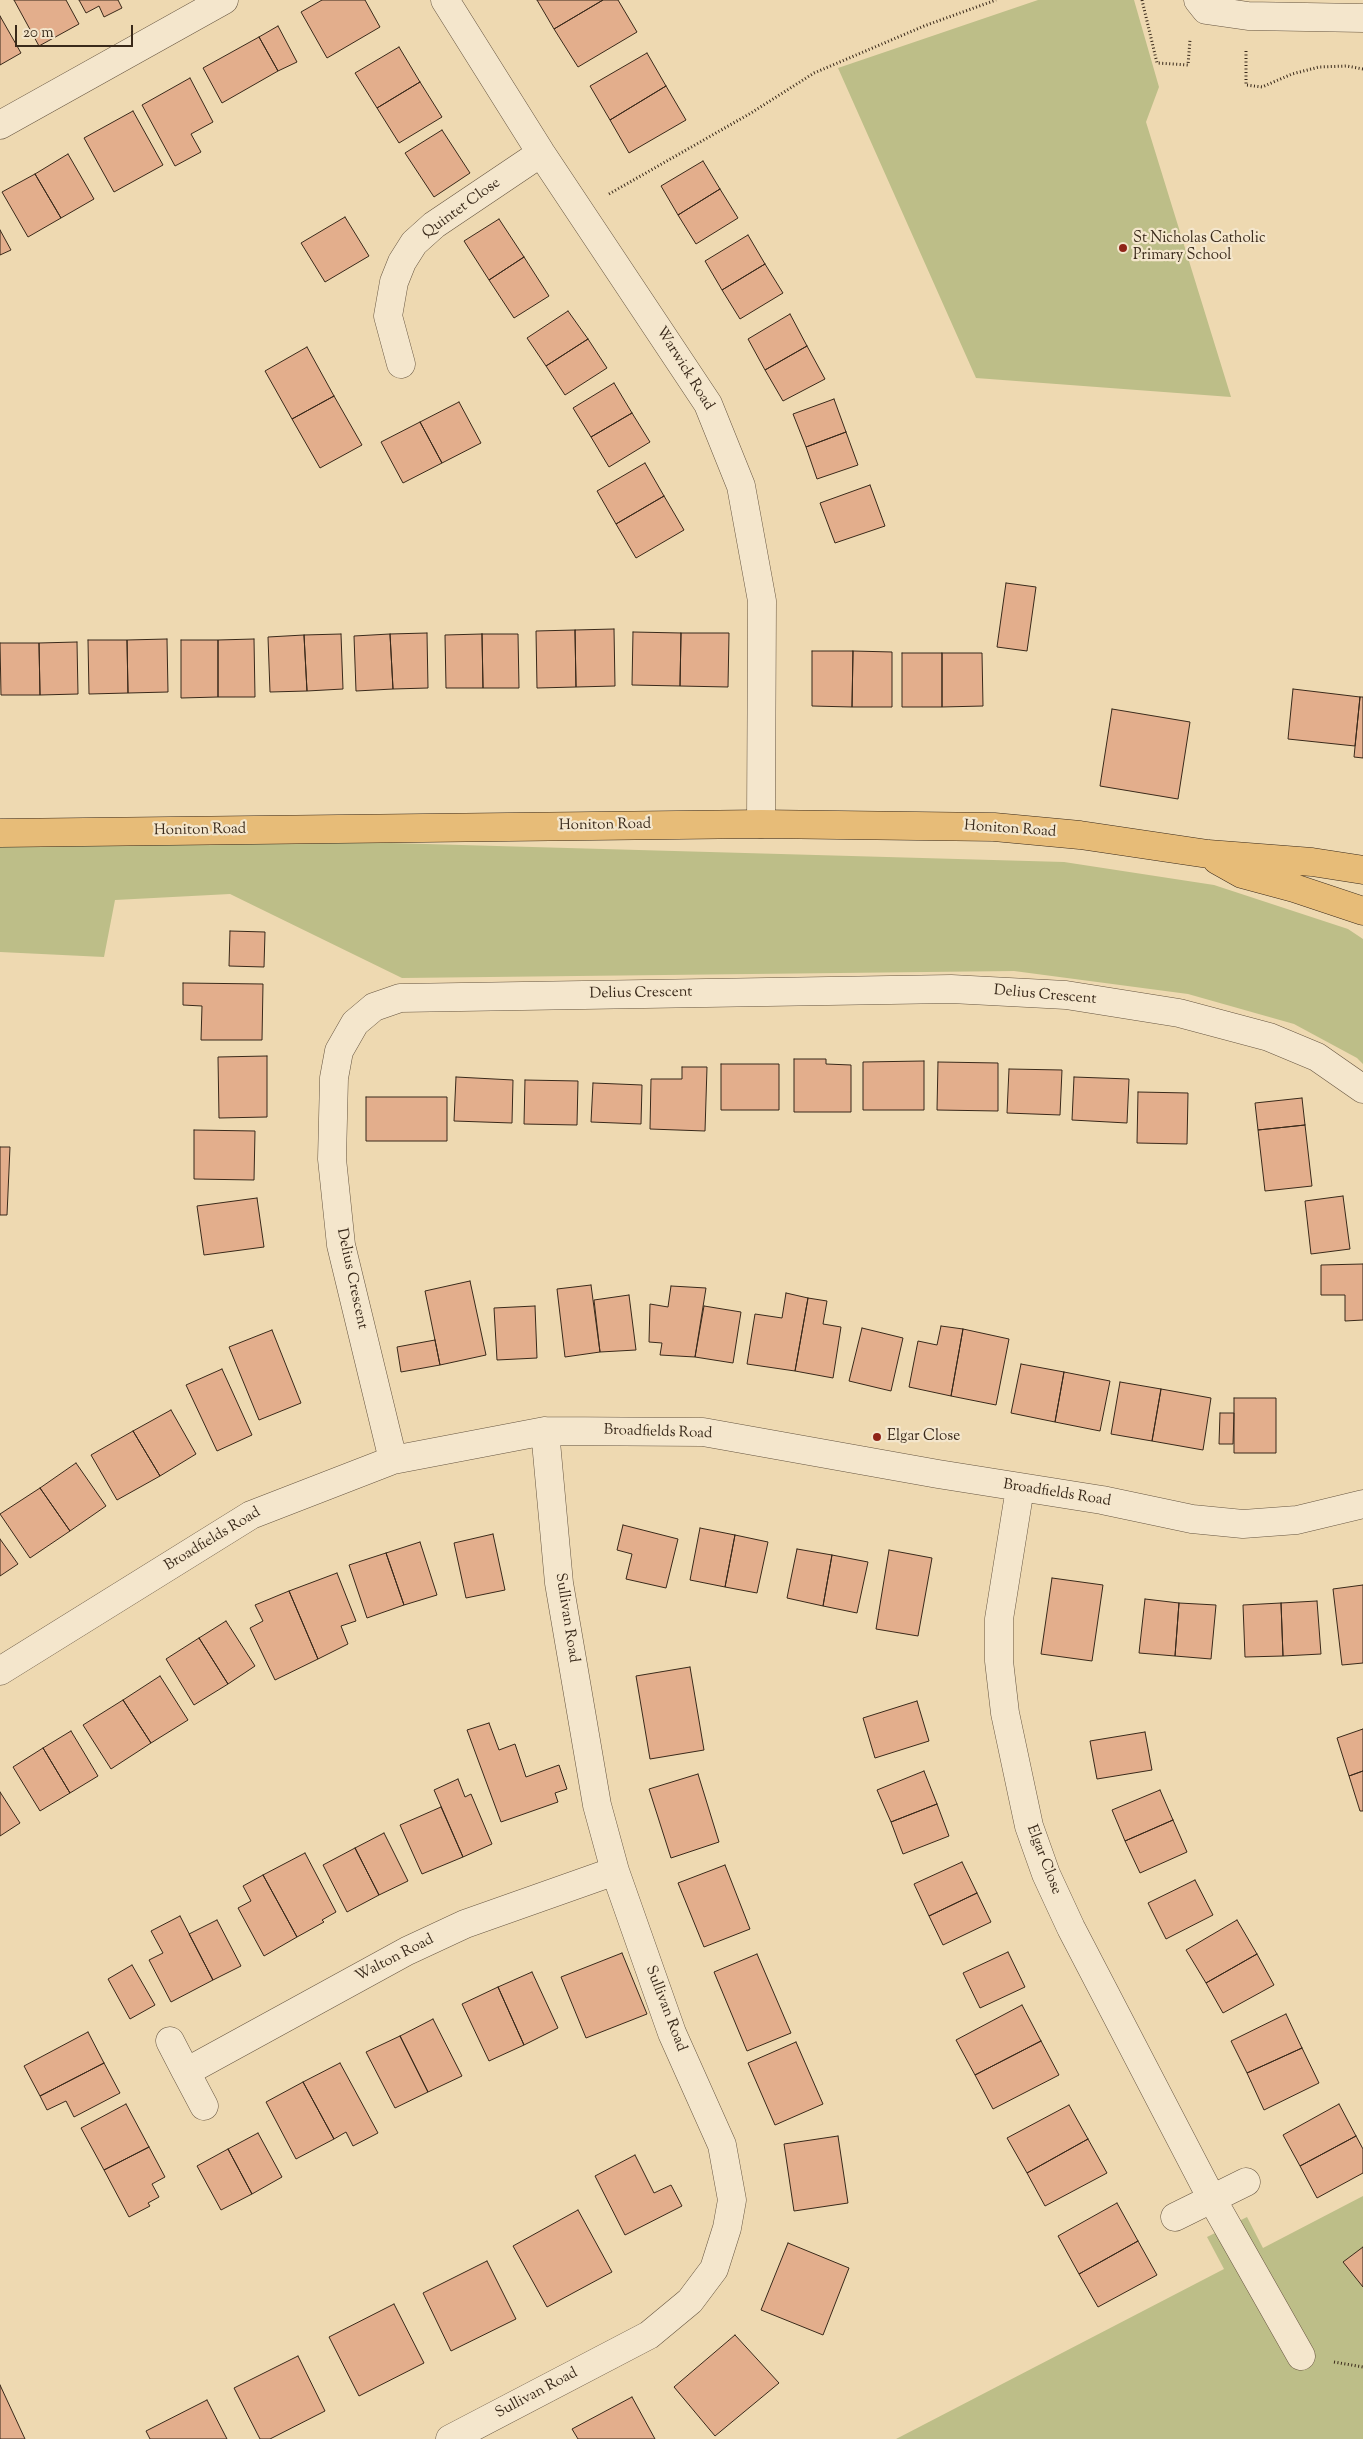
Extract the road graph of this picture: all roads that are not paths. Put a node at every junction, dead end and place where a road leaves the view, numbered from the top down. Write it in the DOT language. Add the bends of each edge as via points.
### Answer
graph roads {
  1 [pos="224,0"];
  2 [pos="445,0"];
  3 [pos="1202,5"];
  4 [pos="1363,18"];
  5 [pos="0,125"];
  6 [pos="541,153"];
  7 [pos="401,364"];
  8 [pos="761,824"];
  9 [pos="0,834"];
  10 [pos="1208,854"];
  11 [pos="1363,870"];
  12 [pos="1363,911"];
  13 [pos="1363,1089"];
  14 [pos="545,1431"];
  15 [pos="393,1460"];
  16 [pos="1020,1488"];
  17 [pos="1363,1504"];
  18 [pos="0,1671"];
  19 [pos="615,1871"];
  20 [pos="170,2041"];
  21 [pos="186,2072"];
  22 [pos="204,2106"];
  23 [pos="1246,2182"];
  24 [pos="1212,2199"];
  25 [pos="1175,2217"];
  26 [pos="1301,2356"];
  27 [pos="450,2439"];
  1 -- 5 [label="street"];
  2 -- 6 [label="street, Warwick Road"];
  3 -- 4 [label="street" via="1248,16"];
  6 -- 7 [label="street, Quintet Close" via="434,225 414,243 394,282 388,316"];
  6 -- 8 [label="street, Warwick Road" via="708,404 741,486 762,601"];
  8 -- 9 [label="main road, Honiton Road"];
  8 -- 10 [label="main road, Honiton Road" via="994,827 1080,835"];
  10 -- 11 [label="main road, Honiton Road" via="1312,862"];
  10 -- 12 [label="main road, Honiton Road" via="1242,874"];
  13 -- 15 [label="street, Delius Crescent" via="1317,1057 1270,1037 1179,1013 1066,995 951,989 400,998 374,1007 355,1023 339,1051 334,1078 332,1159 341,1245"];
  14 -- 15 [label="street, Broadfields Road"];
  14 -- 16 [label="street, Broadfields Road" via="703,1432"];
  14 -- 19 [label="street, Sullivan Road" via="559,1583 597,1805"];
  15 -- 18 [label="street, Broadfields Road" via="251,1515"];
  16 -- 17 [label="street, Broadfields Road" via="1102,1500 1192,1519 1243,1524 1297,1520"];
  16 -- 24 [label="street, Elgar Close" via="999,1619 999,1661 1005,1713 1028,1826 1071,1928"];
  19 -- 21 [label="street, Walton Road" via="466,1924 407,1951"];
  19 -- 27 [label="street, Sullivan Road" via="672,2033 722,2145 732,2200 727,2228 714,2269 690,2300 649,2335"];
  20 -- 21 [label="street"];
  21 -- 22 [label="street"];
  23 -- 24 [label="street"];
  24 -- 25 [label="street"];
  24 -- 26 [label="street, Elgar Close"];
}
